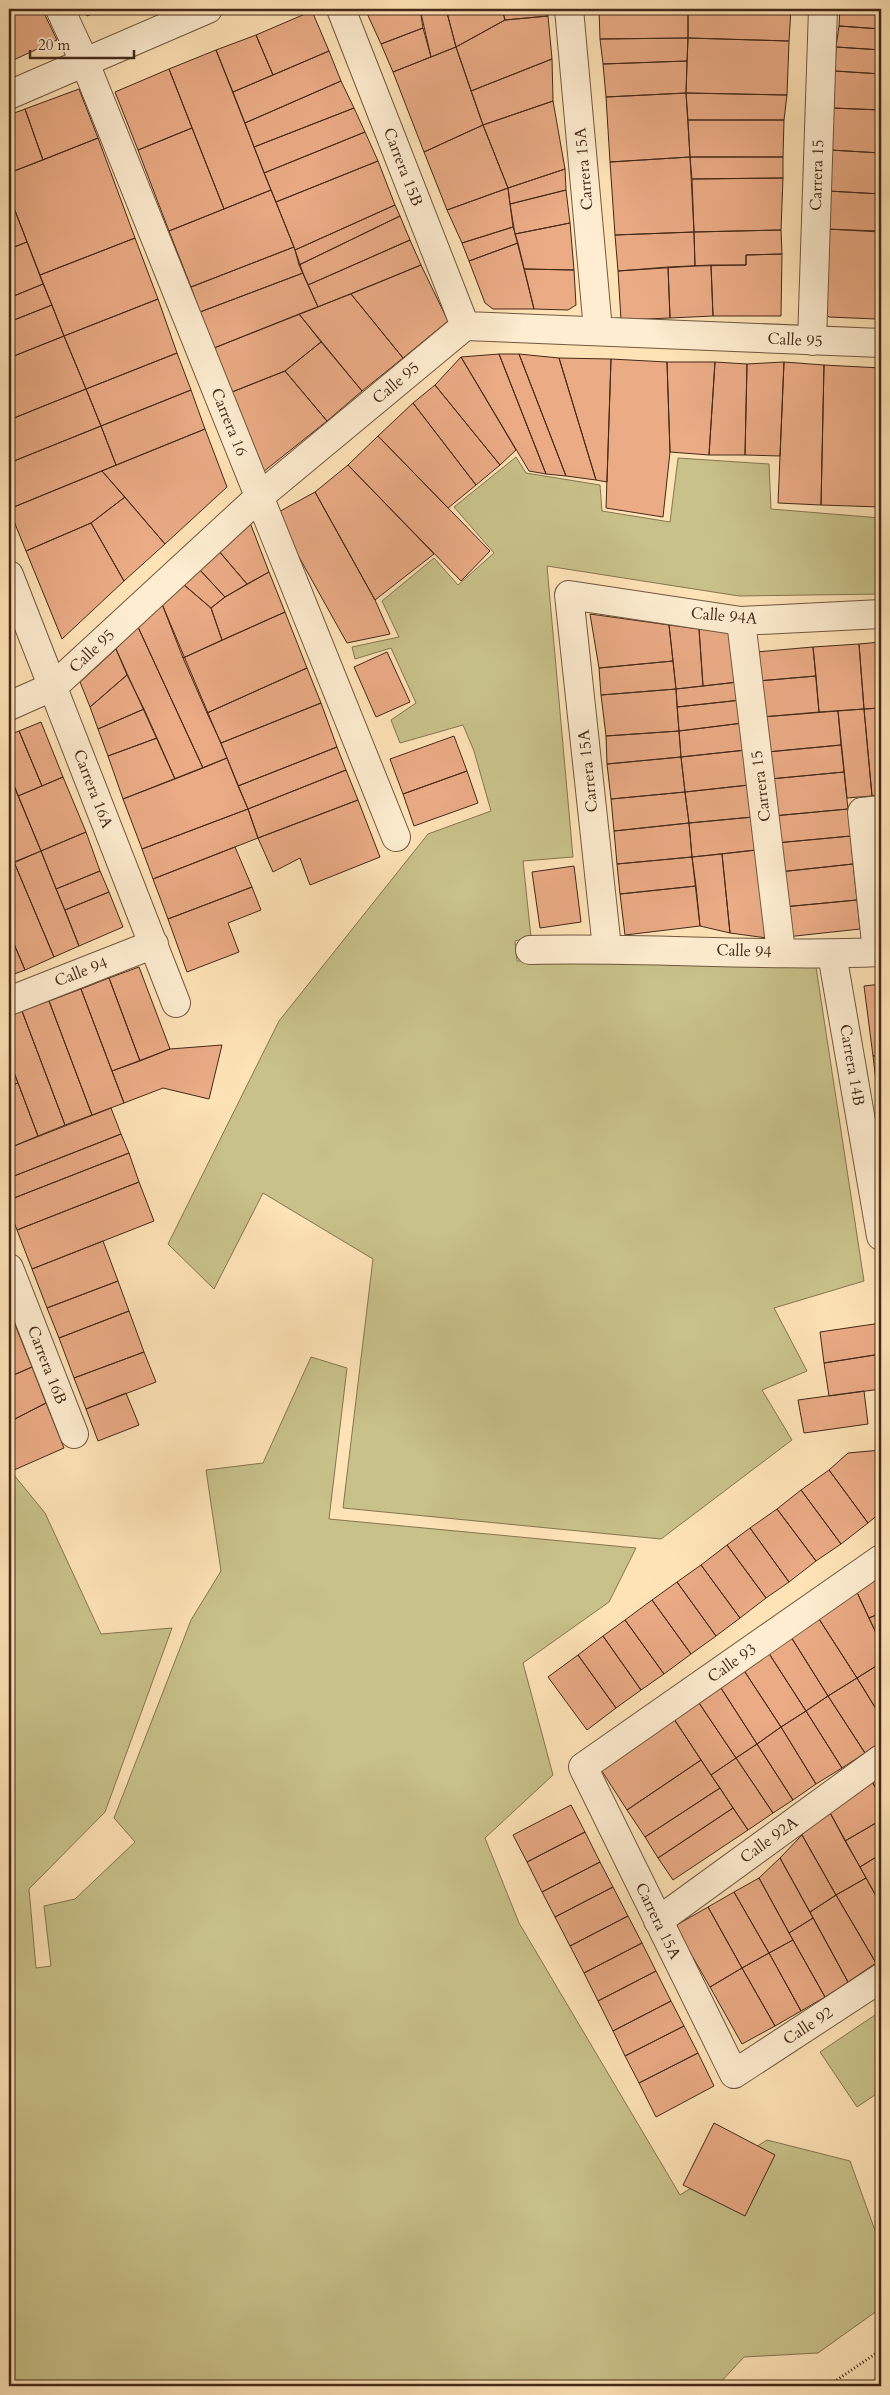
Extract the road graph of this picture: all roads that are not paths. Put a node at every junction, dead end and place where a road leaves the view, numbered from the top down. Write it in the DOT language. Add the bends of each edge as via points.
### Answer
graph roads {
  1 [pos="60,9"];
  2 [pos="208,9"];
  3 [pos="341,9"];
  4 [pos="569,9"];
  5 [pos="823,9"];
  6 [pos="85,63"];
  7 [pos="9,95"];
  8 [pos="466,326"];
  9 [pos="598,330"];
  10 [pos="812,341"];
  11 [pos="881,343"];
  12 [pos="259,497"];
  13 [pos="9,575"];
  14 [pos="569,595"];
  15 [pos="881,614"];
  16 [pos="741,620"];
  17 [pos="54,686"];
  18 [pos="9,706"];
  19 [pos="871,811"];
  20 [pos="396,837"];
  21 [pos="154,944"];
  22 [pos="607,948"];
  23 [pos="530,950"];
  24 [pos="781,952"];
  25 [pos="879,952"];
  26 [pos="832,954"];
  27 [pos="9,1001"];
  28 [pos="176,1003"];
  29 [pos="873,1142"];
  30 [pos="881,1236"];
  31 [pos="9,1268"];
  32 [pos="74,1434"];
  33 [pos="881,1559"];
  34 [pos="881,1759"];
  35 [pos="583,1767"];
  36 [pos="658,1921"];
  37 [pos="881,1978"];
  38 [pos="734,2074"];
  1 -- 6 [label="street, Carrera 16"];
  2 -- 6 [label="street"];
  3 -- 8 [label="street, Carrera 15B"];
  4 -- 9 [label="street, Carrera 15A"];
  5 -- 10 [label="street, Carrera 15"];
  6 -- 7 [label="street"];
  6 -- 12 [label="street, Carrera 16"];
  8 -- 9 [label="street, Calle 95"];
  8 -- 12 [label="street, Calle 95"];
  9 -- 10 [label="street, Calle 95"];
  10 -- 11 [label="street, Calle 95"];
  12 -- 17 [label="street, Calle 95"];
  12 -- 20 [label="street, Carrera 16"];
  13 -- 17 [label="street, Carrera 16A"];
  14 -- 16 [label="street, Calle 94A"];
  14 -- 22 [label="street, Carrera 15A"];
  15 -- 16 [label="street, Calle 94A"];
  16 -- 24 [label="street, Carrera 15"];
  17 -- 18 [label="street, Calle 95"];
  17 -- 21 [label="street, Carrera 16A"];
  19 -- 25 [label="street"];
  21 -- 27 [label="street, Calle 94"];
  21 -- 28 [label="street, Carrera 16A"];
  22 -- 23 [label="street, Calle 94"];
  22 -- 24 [label="street, Calle 94"];
  24 -- 26 [label="street, Calle 94"];
  25 -- 26 [label="street, Calle 94"];
  26 -- 29 [label="street, Carrera 14B"];
  29 -- 30 [label="street, Carrera 14B"];
  31 -- 32 [label="street, Carrera 16B"];
  33 -- 35 [label="street, Calle 93"];
  34 -- 36 [label="street, Calle 92A"];
  35 -- 36 [label="street, Carrera 15A"];
  36 -- 38 [label="street, Carrera 15A"];
  37 -- 38 [label="street, Calle 92"];
}
